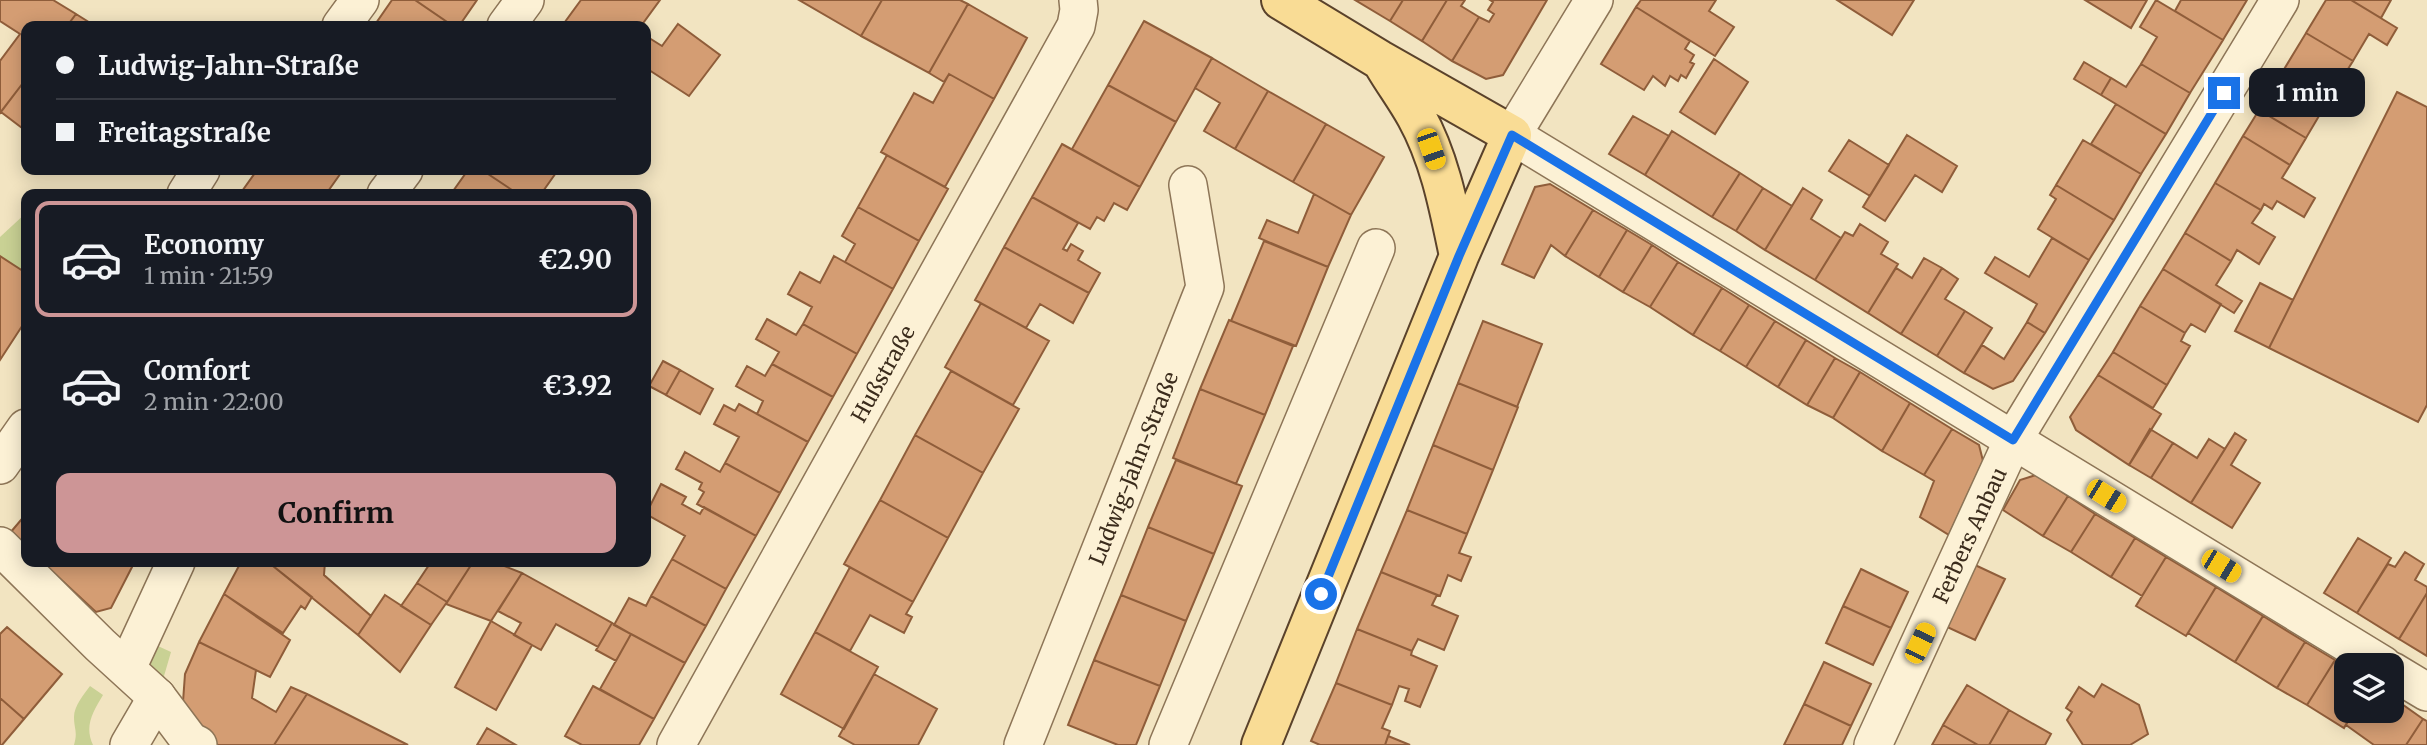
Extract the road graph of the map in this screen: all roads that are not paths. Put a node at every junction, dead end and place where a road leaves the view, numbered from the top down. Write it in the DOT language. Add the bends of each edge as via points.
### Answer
graph roads {
  1 [pos="360,0"];
  2 [pos="525,0"];
  3 [pos="1078,0"];
  4 [pos="1281,0"];
  5 [pos="1594,0"];
  6 [pos="2280,0"];
  7 [pos="345,21"];
  8 [pos="510,21"];
  9 [pos="1380,60"];
  10 [pos="1512,135"];
  11 [pos="1188,185"];
  12 [pos="1376,248"];
  13 [pos="1459,256"];
  14 [pos="21,435"];
  15 [pos="2013,440"];
  16 [pos="0,466"];
  17 [pos="0,546"];
  18 [pos="21,567"];
  19 [pos="21,567"];
  20 [pos="174,567"];
  21 [pos="2363,653"];
  22 [pos="127,668"];
  23 [pos="2404,678"];
  24 [pos="2427,692"];
  25 [pos="157,697"];
  26 [pos="129,745"];
  27 [pos="198,745"];
  28 [pos="676,745"];
  29 [pos="1023,745"];
  30 [pos="1168,745"];
  31 [pos="1261,745"];
  32 [pos="1873,745"];
  1 -- 7 [label="street"];
  2 -- 8 [label="street"];
  3 -- 28 [label="street, Hußstraße" via="1076,26"];
  4 -- 9 [label="main road"];
  5 -- 10 [label="street"];
  6 -- 15 [label="street, Ferbers Anbau"];
  9 -- 10 [label="main road"];
  9 -- 13 [label="main road" via="1431,149"];
  10 -- 13 [label="main road"];
  10 -- 15 [label="street"];
  11 -- 29 [label="street, Ludwig-Jahn-Straße" via="1205,286"];
  12 -- 30 [label="street"];
  13 -- 31 [label="main road"];
  14 -- 16 [label="street"];
  15 -- 21 [label="street"];
  15 -- 32 [label="street, Ferbers Anbau"];
  17 -- 18 [label="street"];
  19 -- 22 [label="street"];
  20 -- 22 [label="street"];
  22 -- 25 [label="street"];
  23 -- 24 [label="street"];
  25 -- 26 [label="street"];
  25 -- 27 [label="street"];
}
